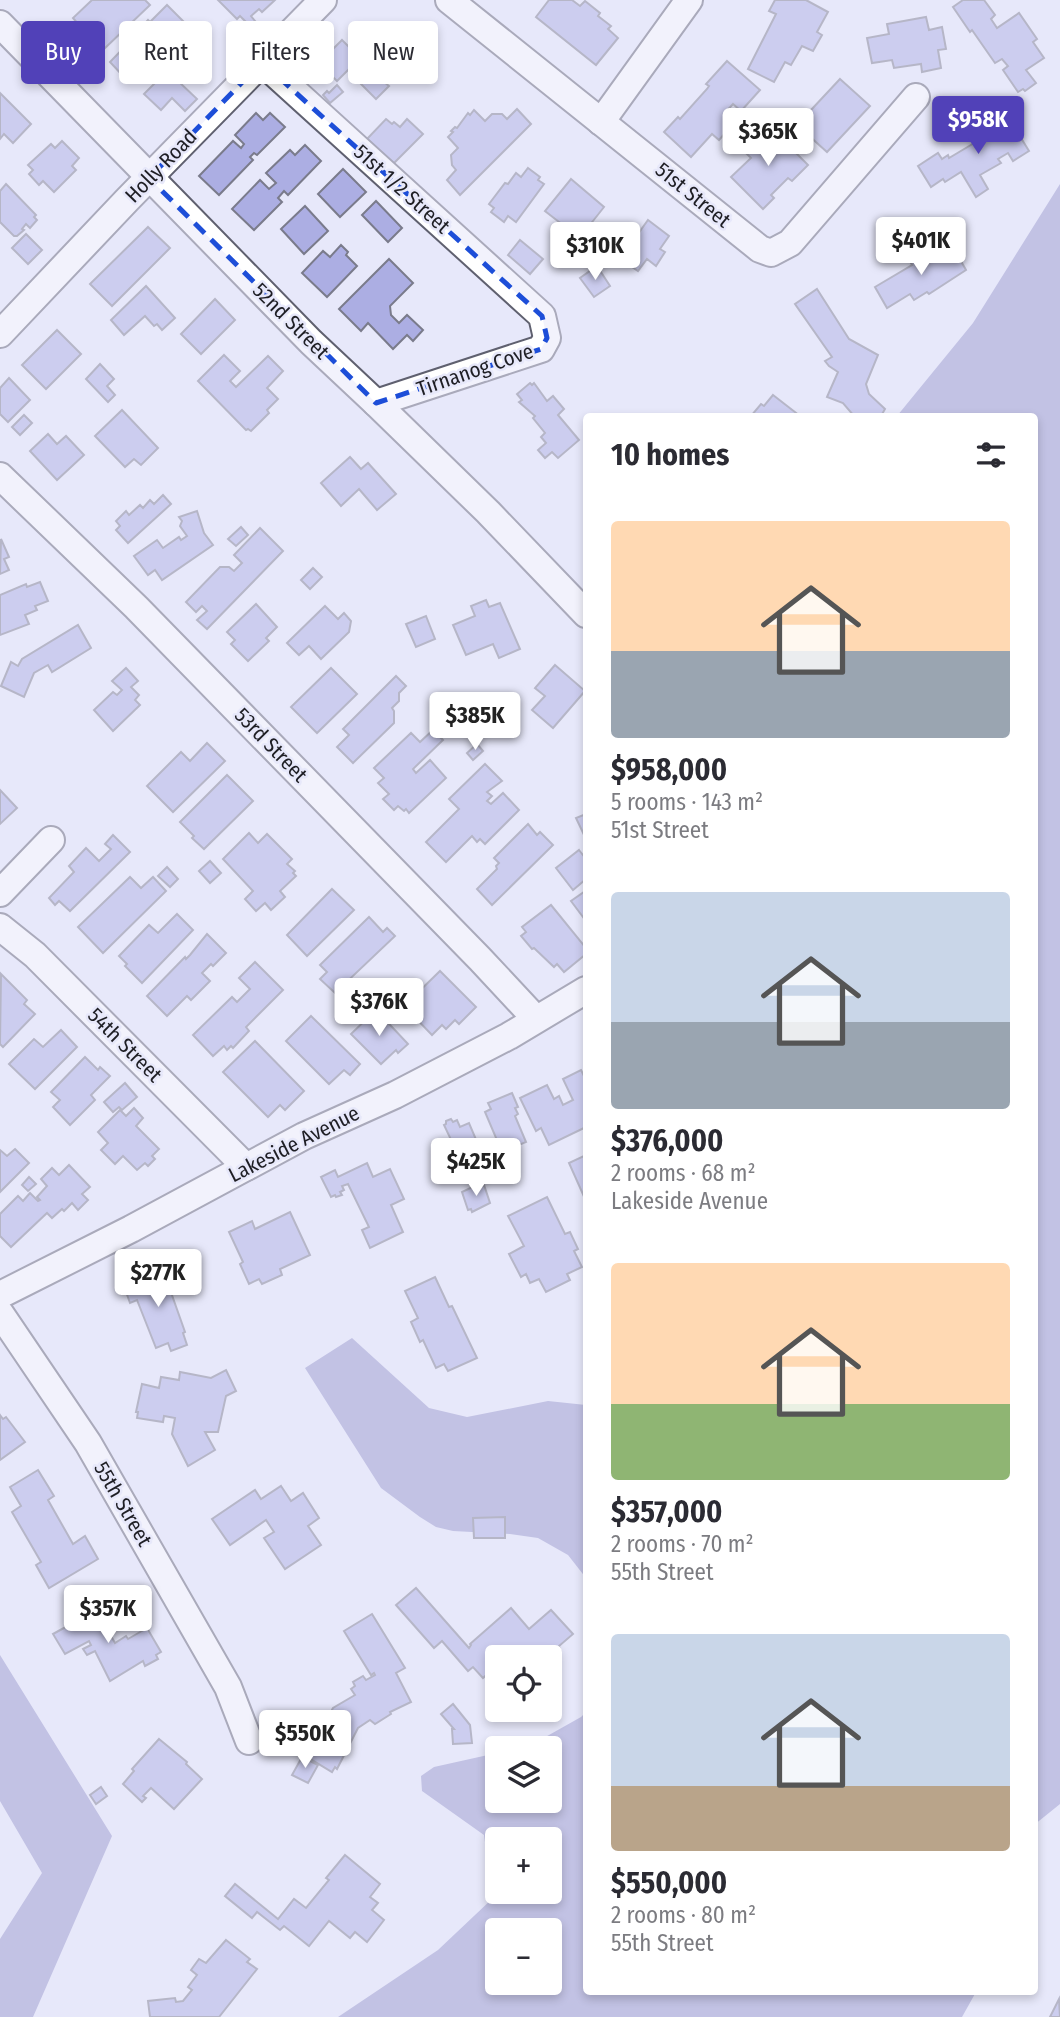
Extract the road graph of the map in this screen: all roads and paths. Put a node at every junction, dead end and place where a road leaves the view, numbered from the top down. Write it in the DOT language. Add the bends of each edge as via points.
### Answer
graph roads {
  1 [pos="323,0"];
  2 [pos="449,0"];
  3 [pos="689,0"];
  4 [pos="302,21"];
  5 [pos="0,24"];
  6 [pos="241,84"];
  7 [pos="286,84"];
  8 [pos="916,97"];
  9 [pos="601,122"];
  10 [pos="149,178"];
  11 [pos="542,316"];
  12 [pos="0,334"];
  13 [pos="376,403"];
  14 [pos="0,476"];
  15 [pos="583,611"];
  16 [pos="51,841"];
  17 [pos="0,893"];
  18 [pos="0,927"];
  19 [pos="583,992"];
  20 [pos="536,1019"];
  21 [pos="246,1167"];
  22 [pos="0,1295"];
  23 [pos="0,1313"];
  24 [pos="249,1741"];
  1 -- 4 [label="street, Holly Road"];
  2 -- 9 [label="street, 51st Street"];
  3 -- 9 [label="street"];
  5 -- 10 [label="street, 52nd Street"];
  6 -- 10 [label="street, Holly Road"];
  7 -- 11 [label="street, 51st 1/2 Street"];
  8 -- 9 [label="street, 51st Street" via="790,243 771,253 760,249"];
  10 -- 12 [label="street, Holly Road"];
  10 -- 13 [label="street, 52nd Street"];
  11 -- 13 [label="street, Tirnanog Cove" via="547,338 541,349"];
  13 -- 15 [label="street, 52nd Street"];
  14 -- 20 [label="street, 53rd Street" via="136,607"];
  16 -- 17 [label="street"];
  18 -- 21 [label="street, 54th Street" via="35,955"];
  19 -- 20 [label="street, Lakeside Avenue"];
  20 -- 21 [label="street, Lakeside Avenue" via="395,1095"];
  21 -- 22 [label="street, Lakeside Avenue"];
  23 -- 24 [label="street, 55th Street" via="89,1443 228,1687"];
}
